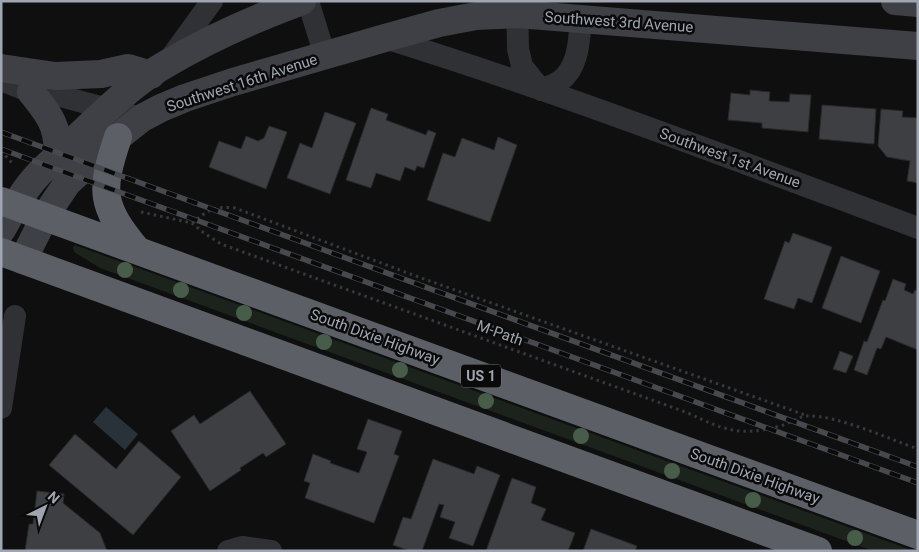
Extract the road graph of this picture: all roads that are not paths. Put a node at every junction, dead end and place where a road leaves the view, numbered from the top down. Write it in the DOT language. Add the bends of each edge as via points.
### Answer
graph roads {
  1 [pos="212,1"];
  2 [pos="302,1"];
  3 [pos="308,1"];
  4 [pos="894,1"];
  5 [pos="918,3"];
  6 [pos="517,8"];
  7 [pos="581,18"];
  8 [pos="385,38"];
  9 [pos="918,46"];
  10 [pos="325,56"];
  11 [pos="1,68"];
  12 [pos="159,69"];
  13 [pos="1,80"];
  14 [pos="542,90"];
  15 [pos="31,92"];
  16 [pos="107,109"];
  17 [pos="142,118"];
  18 [pos="118,137"];
  19 [pos="57,157"];
  20 [pos="8,203"];
  21 [pos="45,216"];
  22 [pos="918,228"];
  23 [pos="1,230"];
  24 [pos="138,250"];
  25 [pos="12,256"];
  26 [pos="14,316"];
  27 [pos="1,408"];
  28 [pos="918,535"];
  29 [pos="228,551"];
  30 [pos="271,551"];
  31 [pos="818,551"];
  1 -- 12 [label="street"];
  2 -- 12 [label="main road" via="220,36"];
  3 -- 10 [label="street, Southwest 16th Avenue"];
  4 -- 5 [label="main road"];
  6 -- 7 [label="main road, Southwest 3rd Avenue"];
  6 -- 8 [label="main road, Southwest 3rd Avenue" via="439,23"];
  6 -- 14 [label="street" via="518,49 522,66"];
  7 -- 9 [label="main road, Southwest 3rd Avenue"];
  7 -- 14 [label="street" via="573,66 560,80"];
  8 -- 10 [label="main road, Southwest 3rd Avenue"];
  8 -- 14 [label="street, Southwest 1st Avenue"];
  10 -- 17 [label="main road, Southwest 16th Avenue" via="184,98"];
  11 -- 12 [label="main road" via="55,76 101,74 128,68"];
  12 -- 16 [label="main road"];
  13 -- 15 [label="street"];
  14 -- 22 [label="street, Southwest 1st Avenue"];
  15 -- 16 [label="street" via="45,92"];
  15 -- 19 [label="main road" via="52,120 58,144"];
  16 -- 17 [label="street"];
  16 -- 19 [label="main road"];
  17 -- 18 [label="main road, Southwest 16th Avenue"];
  18 -- 21 [label="main road, Southwest 16th Avenue" via="68,182"];
  18 -- 24 [label="highway" via="109,165 106,199 119,228"];
  19 -- 20 [label="main road"];
  20 -- 21 [label="highway, South Dixie Highway / US 1"];
  20 -- 23 [label="main road"];
  21 -- 24 [label="highway, South Dixie Highway / US 1"];
  21 -- 25 [label="main road, Southwest 16th Avenue"];
  24 -- 28 [label="highway, South Dixie Highway / US 1"];
  25 -- 31 [label="highway"];
  26 -- 27 [label="street"];
  29 -- 30 [label="street" via="242,547"];
}
